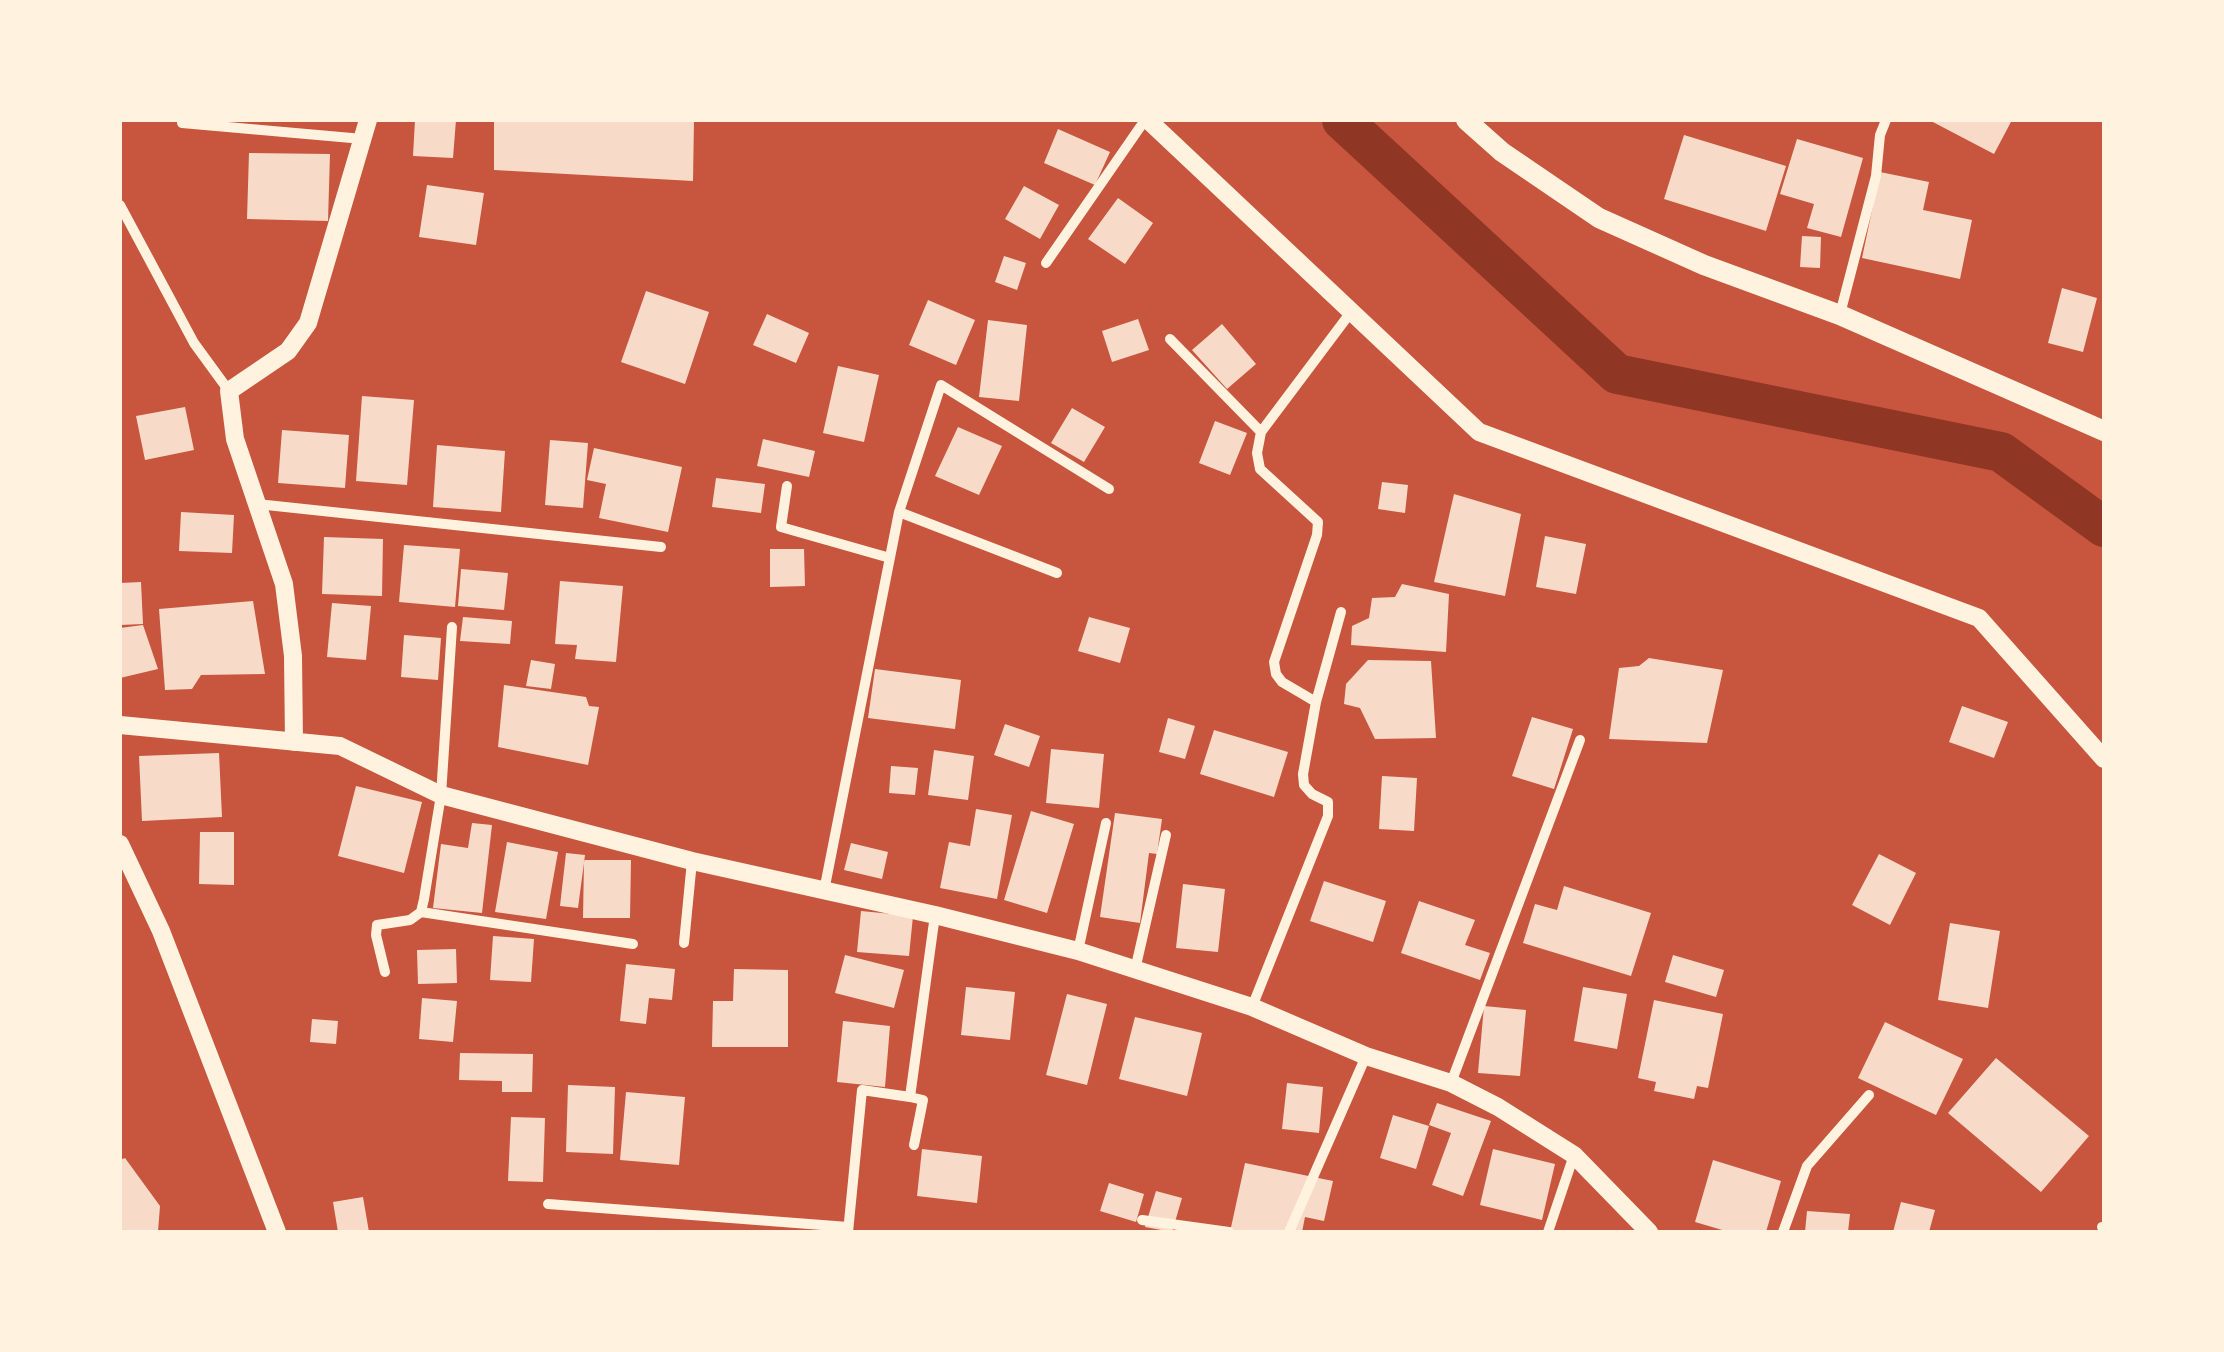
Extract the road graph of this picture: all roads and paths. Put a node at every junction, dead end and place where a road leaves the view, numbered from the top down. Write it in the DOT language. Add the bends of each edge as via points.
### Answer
graph roads {
  1 [pos="1146,120"];
  2 [pos="1466,120"];
  3 [pos="1886,120"];
  4 [pos="182,123"];
  5 [pos="365,129"];
  6 [pos="120,205"];
  7 [pos="1046,262"];
  8 [pos="1351,312"];
  9 [pos="1840,315"];
  10 [pos="1170,339"];
  11 [pos="229,391"];
  12 [pos="2104,431"];
  13 [pos="1262,432"];
  14 [pos="787,486"];
  15 [pos="1108,488"];
  16 [pos="256,504"];
  17 [pos="900,512"];
  18 [pos="661,547"];
  19 [pos="890,558"];
  20 [pos="1057,573"];
  21 [pos="1341,612"];
  22 [pos="452,626"];
  23 [pos="1316,702"];
  24 [pos="120,725"];
  25 [pos="1580,740"];
  26 [pos="294,742"];
  27 [pos="2104,759"];
  28 [pos="441,795"];
  29 [pos="1106,823"];
  30 [pos="1166,835"];
  31 [pos="120,844"];
  32 [pos="692,860"];
  33 [pos="824,892"];
  34 [pos="421,912"];
  35 [pos="935,915"];
  36 [pos="684,943"];
  37 [pos="633,944"];
  38 [pos="1078,951"];
  39 [pos="1135,970"];
  40 [pos="386,972"];
  41 [pos="1252,1007"];
  42 [pos="1366,1056"];
  43 [pos="1451,1083"];
  44 [pos="1869,1095"];
  45 [pos="910,1097"];
  46 [pos="914,1145"];
  47 [pos="1574,1155"];
  48 [pos="548,1204"];
  49 [pos="1142,1220"];
  50 [pos="848,1229"];
  51 [pos="277,1232"];
  52 [pos="1229,1232"];
  53 [pos="1289,1232"];
  54 [pos="1548,1232"];
  55 [pos="1649,1232"];
  56 [pos="1783,1232"];
  1 -- 7 [label="street"];
  1 -- 8 [label="street"];
  2 -- 9 [label="main road" via="1599,218"];
  3 -- 9 [label="street"];
  4 -- 5 [label="street"];
  5 -- 11 [label="street" via="308,322 288,350"];
  6 -- 11 [label="street" via="194,343"];
  8 -- 13 [label="street"];
  8 -- 27 [label="street" via="1479,432 1978,618"];
  9 -- 12 [label="main road"];
  10 -- 13 [label="street"];
  11 -- 16 [label="street" via="235,439"];
  13 -- 23 [label="street" via="1260,468 1318,522 1274,662 1282,682"];
  14 -- 19 [label="street" via="782,527"];
  15 -- 17 [label="street" via="940,386"];
  16 -- 18 [label="street"];
  16 -- 26 [label="street" via="290,615"];
  17 -- 19 [label="street"];
  17 -- 20 [label="street"];
  19 -- 33 [label="street"];
  21 -- 23 [label="street"];
  22 -- 28 [label="street"];
  23 -- 41 [label="street" via="1304,785 1328,802 1328,816"];
  24 -- 26 [label="street"];
  25 -- 43 [label="street"];
  26 -- 28 [label="street" via="340,746"];
  28 -- 32 [label="street"];
  28 -- 34 [label="street"];
  29 -- 38 [label="street"];
  30 -- 39 [label="street"];
  31 -- 51 [label="street"];
  32 -- 33 [label="street"];
  32 -- 36 [label="street"];
  33 -- 35 [label="street"];
  34 -- 37 [label="street"];
  34 -- 40 [label="street" via="377,925"];
  35 -- 38 [label="street"];
  35 -- 45 [label="street"];
  38 -- 39 [label="street"];
  39 -- 41 [label="street"];
  41 -- 42 [label="street"];
  42 -- 43 [label="street"];
  42 -- 53 [label="street"];
  43 -- 47 [label="street"];
  44 -- 56 [label="street" via="1807,1166"];
  45 -- 46 [label="street" via="923,1100"];
  45 -- 50 [label="street" via="862,1090"];
  47 -- 54 [label="street"];
  47 -- 55 [label="street"];
  48 -- 50 [label="street"];
  49 -- 52 [label="street"];
}
